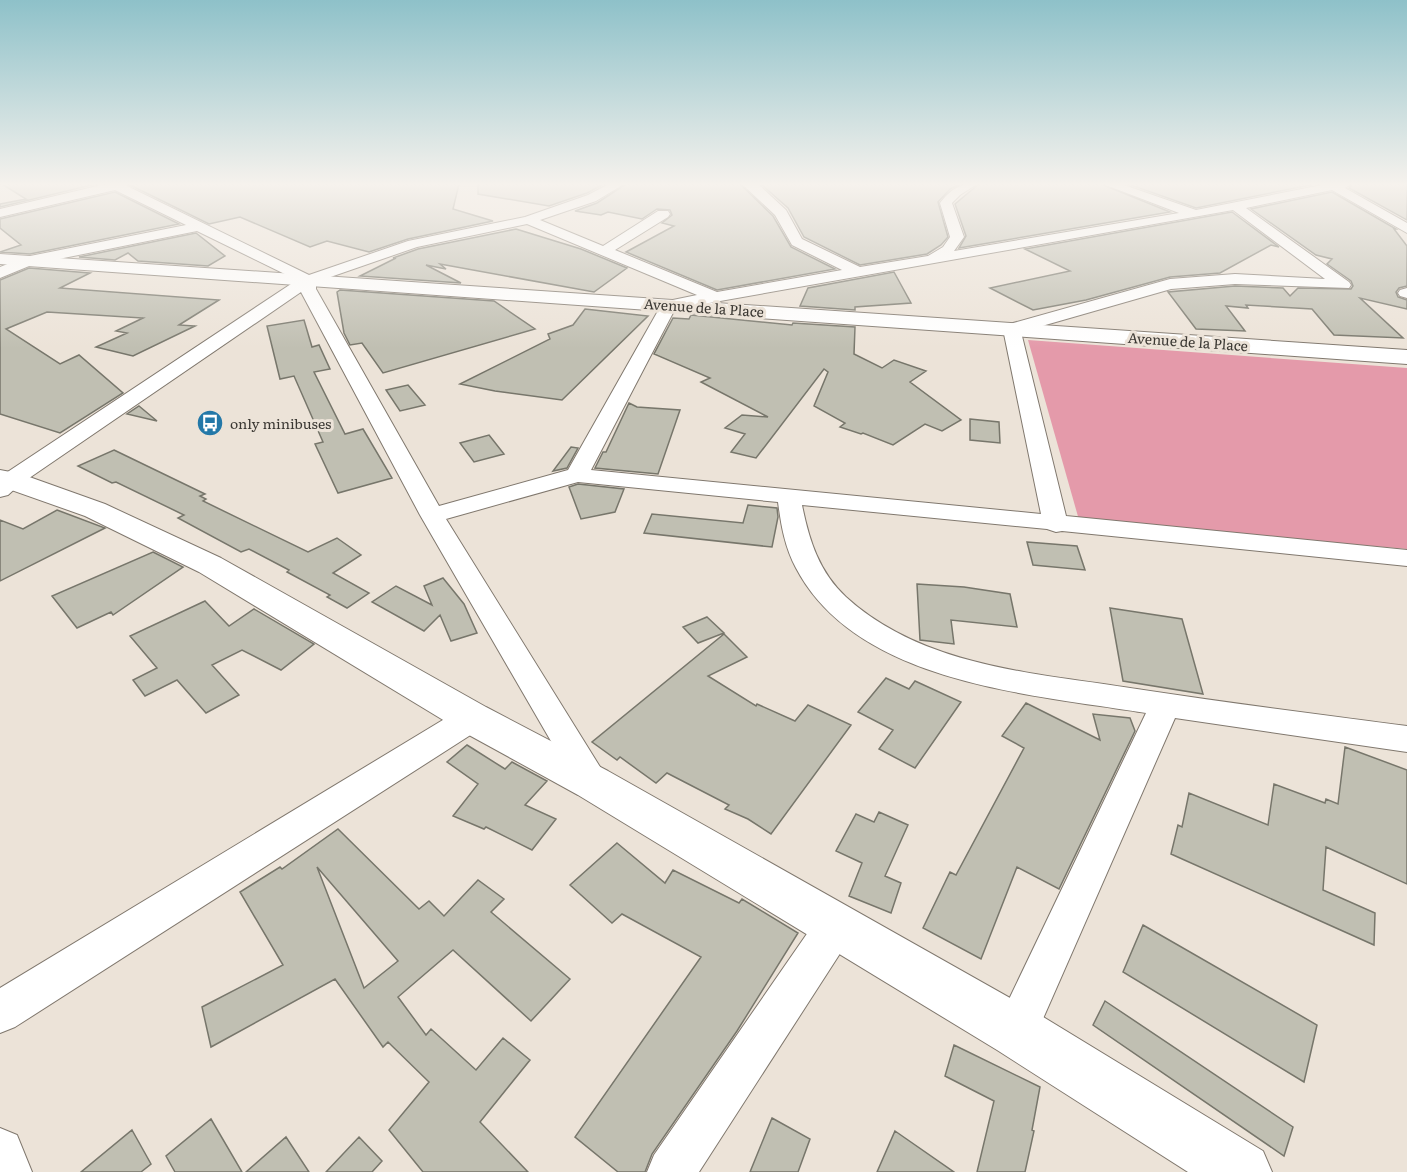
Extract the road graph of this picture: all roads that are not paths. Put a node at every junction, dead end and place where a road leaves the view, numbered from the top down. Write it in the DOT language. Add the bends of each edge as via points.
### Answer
graph roads {
  1 [pos="138,239"];
  2 [pos="221,239"];
  3 [pos="439,239"];
  4 [pos="574,239"];
  5 [pos="624,239"];
  6 [pos="795,239"];
  7 [pos="956,239"];
  8 [pos="963,239"];
  9 [pos="1049,239"];
  10 [pos="1280,239"];
  11 [pos="994,248"];
  12 [pos="604,251"];
  13 [pos="0,259"];
  14 [pos="933,259"];
  15 [pos="30,260"];
  16 [pos="857,272"];
  17 [pos="0,273"];
  18 [pos="308,280"];
  19 [pos="713,296"];
  20 [pos="669,305"];
  21 [pos="1012,329"];
  22 [pos="1407,357"];
  23 [pos="577,475"];
  24 [pos="4,483"];
  25 [pos="789,498"];
  26 [pos="432,515"];
  27 [pos="1056,525"];
  28 [pos="1407,558"];
  29 [pos="1165,706"];
  30 [pos="472,718"];
  31 [pos="1407,739"];
  32 [pos="593,783"];
  33 [pos="836,925"];
  34 [pos="0,1012"];
  35 [pos="1016,1031"];
  36 [pos="0,1152"];
  37 [pos="8,1172"];
  38 [pos="671,1172"];
  39 [pos="1242,1172"];
  1 -- 15 [label="street"];
  2 -- 18 [label="street"];
  3 -- 18 [label="street" via="404,246"];
  4 -- 12 [label="street"];
  5 -- 12 [label="street"];
  6 -- 16 [label="street"];
  7 -- 14 [label="street" via="948,250"];
  8 -- 11 [label="street"];
  9 -- 11 [label="street"];
  10 -- 21 [label="street" via="1343,285 1193,280"];
  11 -- 14 [label="street"];
  12 -- 19 [label="street"];
  13 -- 15 [label="street, Avenue de la Place"];
  14 -- 16 [label="street"];
  15 -- 17 [label="street"];
  15 -- 18 [label="street, Avenue de la Place"];
  16 -- 19 [label="street"];
  18 -- 20 [label="street, Avenue de la Place"];
  18 -- 24 [label="street"];
  18 -- 26 [label="street" via="308,289"];
  19 -- 20 [label="street"];
  20 -- 21 [label="street, Avenue de la Place"];
  20 -- 23 [label="street"];
  21 -- 22 [label="street, Avenue de la Place"];
  21 -- 27 [label="street"];
  23 -- 25 [label="street"];
  23 -- 26 [label="street"];
  24 -- 30 [label="street" via="95,510 210,565"];
  25 -- 27 [label="street"];
  25 -- 29 [label="street" via="804,562 824,591 852,617 889,639 935,661 977,673"];
  26 -- 32 [label="street"];
  27 -- 28 [label="street"];
  29 -- 31 [label="street"];
  29 -- 35 [label="street"];
  30 -- 32 [label="street"];
  30 -- 34 [label="street"];
  32 -- 33 [label="street"];
  33 -- 35 [label="street"];
  33 -- 38 [label="street"];
  35 -- 39 [label="street"];
  36 -- 37 [label="street"];
}
